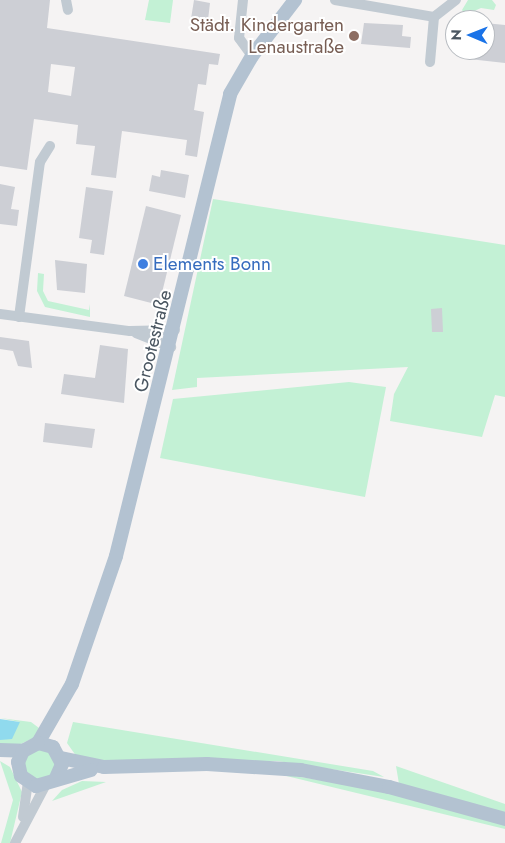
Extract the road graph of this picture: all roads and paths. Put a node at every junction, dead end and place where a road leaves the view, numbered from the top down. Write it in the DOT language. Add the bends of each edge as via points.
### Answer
graph roads {
  1 [pos="243,0"];
  2 [pos="295,0"];
  3 [pos="335,0"];
  4 [pos="456,0"];
  5 [pos="434,17"];
  6 [pos="252,56"];
  7 [pos="430,62"];
  8 [pos="50,146"];
  9 [pos="0,314"];
  10 [pos="19,317"];
  11 [pos="175,330"];
  12 [pos="130,331"];
  13 [pos="171,347"];
  14 [pos="64,702"];
  15 [pos="38,743"];
  16 [pos="0,750"];
  17 [pos="23,751"];
  18 [pos="59,755"];
  19 [pos="0,758"];
  20 [pos="104,766"];
  21 [pos="18,767"];
  22 [pos="28,782"];
  23 [pos="50,783"];
  24 [pos="505,819"];
  25 [pos="20,830"];
  26 [pos="15,843"];
  1 -- 6 [label="street" via="239,38"];
  2 -- 6 [label="main road, Grootestraße"];
  3 -- 5 [label="street"];
  4 -- 5 [label="street"];
  5 -- 7 [label="street"];
  6 -- 11 [label="main road, Grootestraße" via="224,112"];
  8 -- 10 [label="street" via="40,162"];
  9 -- 10 [label="street"];
  10 -- 12 [label="street"];
  11 -- 12 [label="street"];
  11 -- 13 [label="main road, Grootestraße"];
  12 -- 13 [label="street"];
  13 -- 14 [label="main road, Grootestraße" via="116,556"];
  14 -- 15 [label="main road, Grootestraße"];
  14 -- 18 [label="main road, Grootestraße"];
  15 -- 17 [label="main road"];
  15 -- 18 [label="main road"];
  16 -- 17 [label="main road"];
  17 -- 21 [label="main road"];
  18 -- 20 [label="main road" via="79,763"];
  18 -- 23 [label="main road"];
  19 -- 21 [label="main road"];
  20 -- 23 [label="main road"];
  20 -- 24 [label="main road" via="216,764 301,770 372,782"];
  21 -- 22 [label="main road"];
  22 -- 23 [label="main road"];
  22 -- 25 [label="street"];
  23 -- 25 [label="street"];
  25 -- 26 [label="street"];
}
